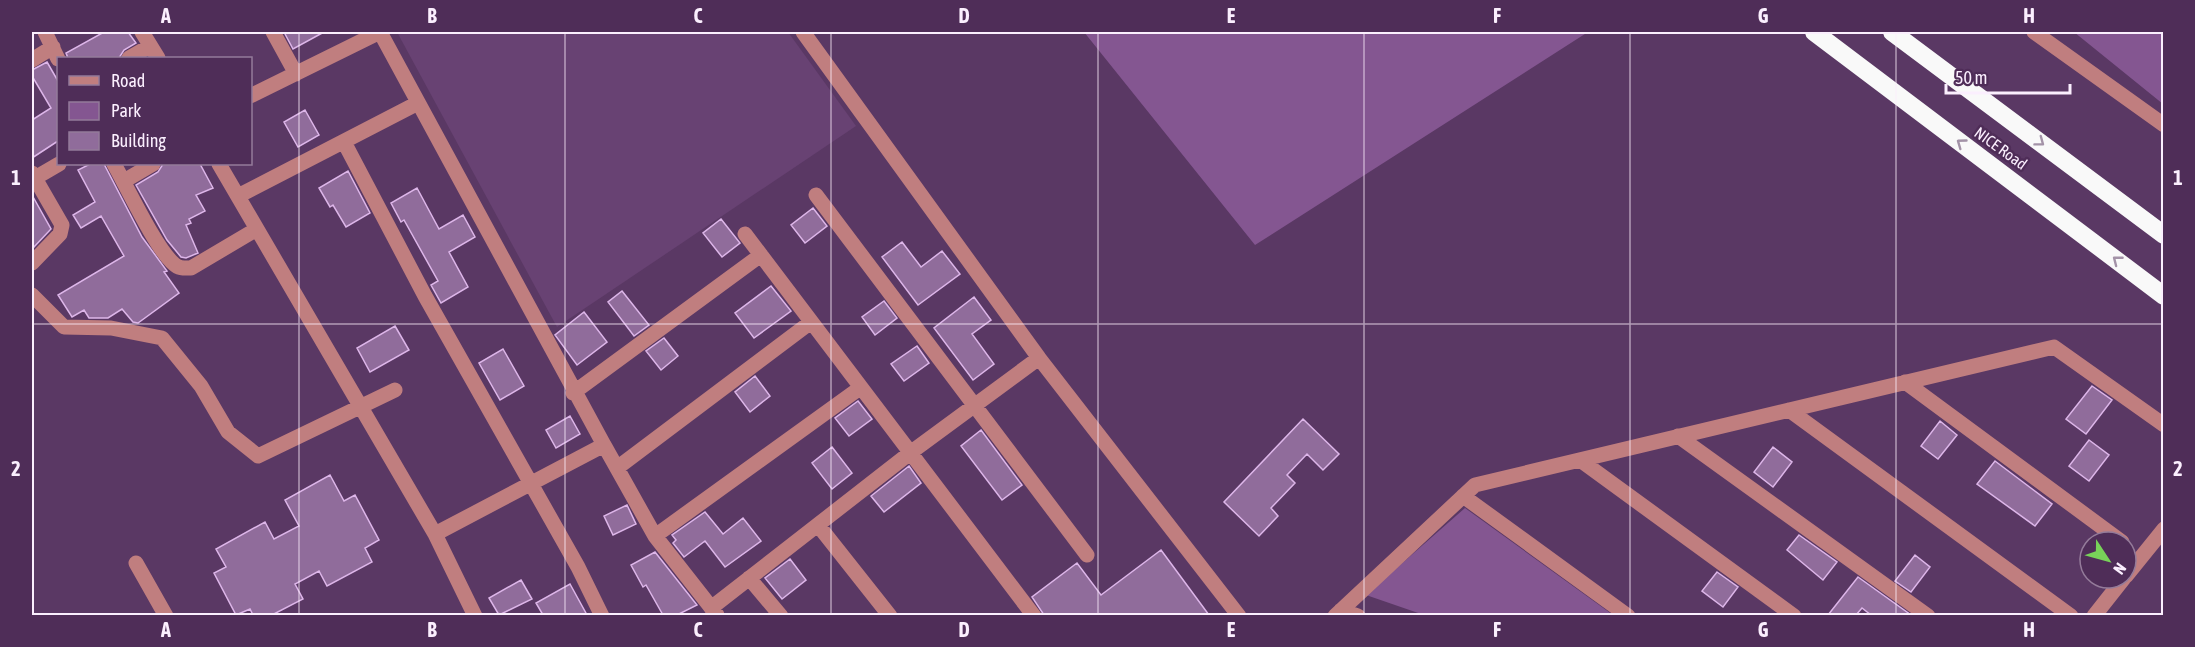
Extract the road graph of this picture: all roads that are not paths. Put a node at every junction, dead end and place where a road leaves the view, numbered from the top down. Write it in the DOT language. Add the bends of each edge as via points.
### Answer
graph roads {
  1 [pos="45,32"];
  2 [pos="142,32"];
  3 [pos="273,32"];
  4 [pos="380,32"];
  5 [pos="803,32"];
  6 [pos="1814,32"];
  7 [pos="1892,32"];
  8 [pos="2034,32"];
  9 [pos="154,52"];
  10 [pos="56,53"];
  11 [pos="133,57"];
  12 [pos="32,60"];
  13 [pos="296,74"];
  14 [pos="252,95"];
  15 [pos="418,103"];
  16 [pos="2163,125"];
  17 [pos="344,142"];
  18 [pos="57,165"];
  19 [pos="115,165"];
  20 [pos="151,165"];
  21 [pos="220,165"];
  22 [pos="33,175"];
  23 [pos="124,181"];
  24 [pos="816,195"];
  25 [pos="238,196"];
  26 [pos="257,229"];
  27 [pos="745,234"];
  28 [pos="2163,235"];
  29 [pos="761,255"];
  30 [pos="32,263"];
  31 [pos="32,295"];
  32 [pos="2163,296"];
  33 [pos="811,322"];
  34 [pos="1039,358"];
  35 [pos="1905,382"];
  36 [pos="860,388"];
  37 [pos="395,390"];
  38 [pos="573,393"];
  39 [pos="976,405"];
  40 [pos="361,407"];
  41 [pos="1789,410"];
  42 [pos="2163,424"];
  43 [pos="1678,436"];
  44 [pos="604,445"];
  45 [pos="910,453"];
  46 [pos="1580,460"];
  47 [pos="617,468"];
  48 [pos="530,484"];
  49 [pos="1462,496"];
  50 [pos="818,525"];
  51 [pos="2106,530"];
  52 [pos="2163,530"];
  53 [pos="435,534"];
  54 [pos="656,536"];
  55 [pos="2138,554"];
  56 [pos="1087,555"];
  57 [pos="2142,557"];
  58 [pos="2138,562"];
  59 [pos="136,563"];
  60 [pos="749,578"];
  61 [pos="2114,590"];
  62 [pos="715,611"];
  63 [pos="1338,613"];
  64 [pos="166,615"];
  65 [pos="475,615"];
  66 [pos="602,615"];
  67 [pos="780,615"];
  68 [pos="890,615"];
  69 [pos="1034,615"];
  70 [pos="1239,615"];
  71 [pos="1358,615"];
  72 [pos="1628,615"];
  73 [pos="1794,615"];
  74 [pos="1928,615"];
  75 [pos="2071,615"];
  76 [pos="2094,615"];
  1 -- 10 [label="street"];
  2 -- 9 [label="street"];
  3 -- 13 [label="street"];
  4 -- 13 [label="street"];
  4 -- 15 [label="street"];
  5 -- 34 [label="street"];
  32 -- 6 [label="highway, NICE Road, one-way"];
  7 -- 28 [label="highway, NICE Road, one-way"];
  8 -- 16 [label="street"];
  9 -- 11 [label="street"];
  10 -- 12 [label="street"];
  13 -- 14 [label="street"];
  15 -- 17 [label="street"];
  15 -- 38 [label="street"];
  17 -- 25 [label="street"];
  17 -- 48 [label="street"];
  18 -- 22 [label="street"];
  19 -- 23 [label="street"];
  20 -- 23 [label="street"];
  21 -- 25 [label="street"];
  22 -- 30 [label="street" via="62,225 60,234"];
  23 -- 26 [label="street" via="158,243 173,264 181,268 191,268"];
  24 -- 39 [label="street"];
  25 -- 26 [label="street"];
  26 -- 40 [label="street"];
  27 -- 29 [label="street"];
  29 -- 33 [label="street"];
  29 -- 38 [label="street"];
  31 -- 40 [label="street" via="64,327 111,328 162,338 201,386 228,432 258,456"];
  33 -- 36 [label="street"];
  33 -- 47 [label="street"];
  34 -- 39 [label="street"];
  34 -- 70 [label="street"];
  35 -- 41 [label="street"];
  35 -- 42 [label="street" via="2054,347"];
  35 -- 51 [label="street"];
  36 -- 45 [label="street"];
  36 -- 54 [label="street"];
  37 -- 40 [label="street"];
  38 -- 44 [label="street"];
  39 -- 45 [label="street"];
  39 -- 56 [label="street"];
  40 -- 53 [label="street"];
  41 -- 43 [label="street"];
  41 -- 75 [label="street"];
  43 -- 46 [label="street"];
  43 -- 74 [label="street"];
  44 -- 47 [label="street"];
  44 -- 48 [label="street"];
  45 -- 50 [label="street"];
  45 -- 69 [label="street"];
  46 -- 49 [label="street" via="1475,484"];
  46 -- 73 [label="street"];
  47 -- 54 [label="street"];
  48 -- 53 [label="street"];
  48 -- 66 [label="street"];
  49 -- 63 [label="street"];
  49 -- 72 [label="street"];
  50 -- 60 [label="street"];
  50 -- 68 [label="street"];
  52 -- 57 [label="street"];
  53 -- 65 [label="street"];
  54 -- 62 [label="street"];
  55 -- 57 [label="street"];
  57 -- 58 [label="street"];
  59 -- 64 [label="street"];
  60 -- 62 [label="street"];
  60 -- 67 [label="street"];
  61 -- 76 [label="street"];
  63 -- 71 [label="street"];
}
